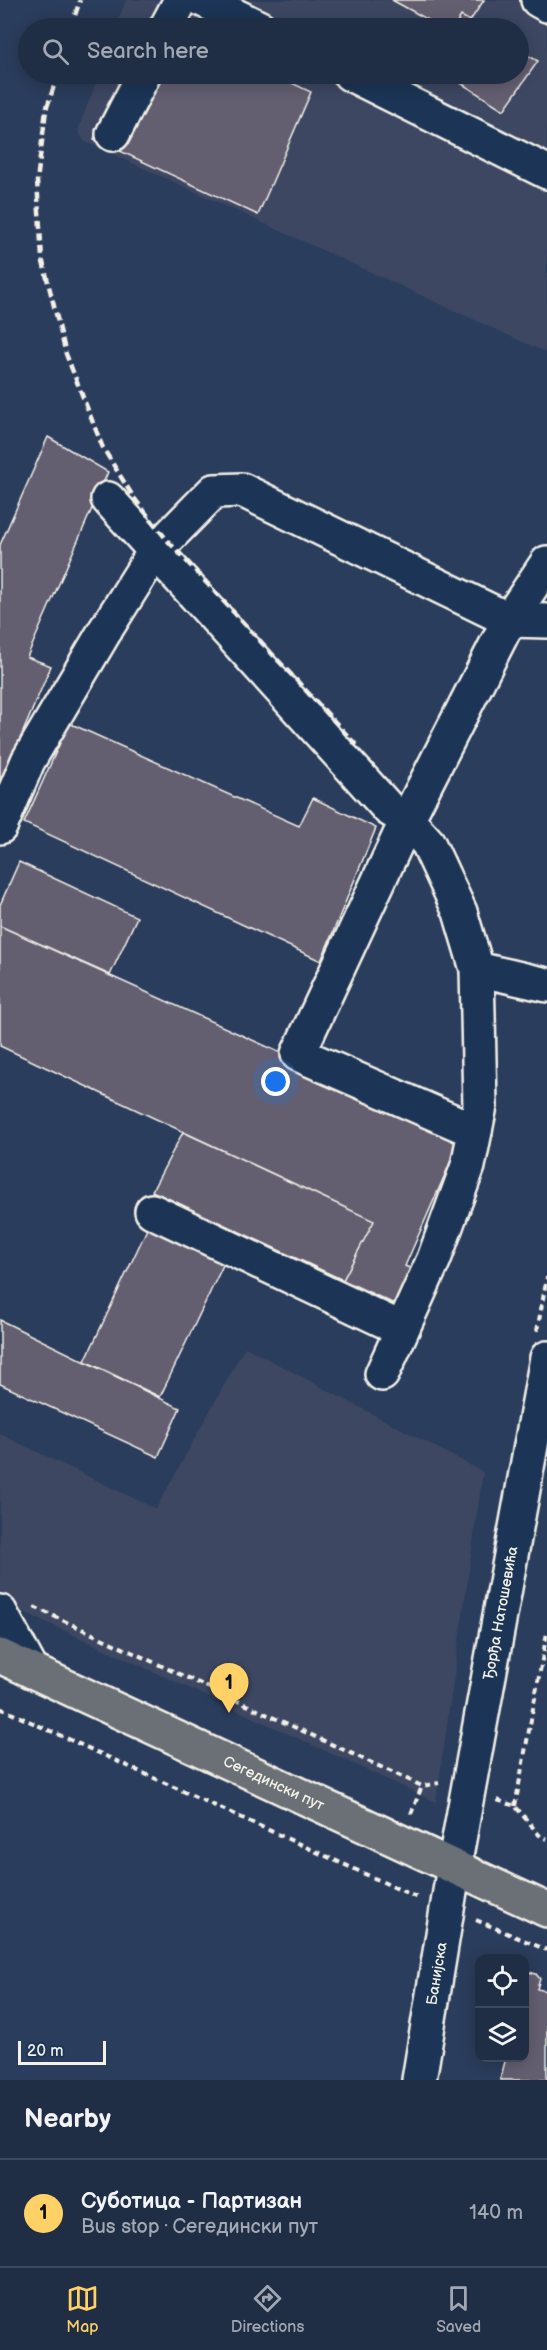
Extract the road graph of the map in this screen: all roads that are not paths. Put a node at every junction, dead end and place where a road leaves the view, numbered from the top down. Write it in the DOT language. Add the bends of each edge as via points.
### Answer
graph roads {
  1 [pos="181,0"];
  2 [pos="203,0"];
  3 [pos="538,0"];
  4 [pos="547,5"];
  5 [pos="171,18"];
  6 [pos="240,18"];
  7 [pos="139,84"];
  8 [pos="370,84"];
  9 [pos="113,134"];
  10 [pos="547,172"];
  11 [pos="108,499"];
  12 [pos="155,551"];
  13 [pos="547,563"];
  14 [pos="509,620"];
  15 [pos="547,621"];
  16 [pos="407,820"];
  17 [pos="0,827"];
  18 [pos="477,969"];
  19 [pos="547,985"];
  20 [pos="475,1131"];
  21 [pos="152,1210"];
  22 [pos="402,1329"];
  23 [pos="547,1358"];
  24 [pos="382,1374"];
  25 [pos="0,1612"];
  26 [pos="0,1656"];
  27 [pos="32,1671"];
  28 [pos="454,1867"];
  29 [pos="547,1910"];
  30 [pos="419,2080"];
  1 -- 5 [label="street"];
  2 -- 6 [label="street"];
  3 -- 4 [label="street"];
  7 -- 9 [label="street"];
  8 -- 10 [label="street"];
  11 -- 12 [label="street"];
  12 -- 14 [label="street" via="214,492 242,490"];
  12 -- 16 [label="street" via="388,809"];
  12 -- 17 [label="street" via="28,761"];
  13 -- 14 [label="street"];
  14 -- 15 [label="street"];
  14 -- 16 [label="street"];
  16 -- 18 [label="street" via="428,843 459,912"];
  16 -- 20 [label="street" via="298,1054"];
  18 -- 19 [label="street"];
  18 -- 20 [label="street" via="480,1106"];
  20 -- 22 [label="street" via="468,1166 434,1259"];
  21 -- 22 [label="street"];
  22 -- 24 [label="street"];
  23 -- 28 [label="street, Ђорђа Натошевића"];
  25 -- 27 [label="street"];
  26 -- 27 [label="main road, Сегедински пут"];
  27 -- 28 [label="main road, Сегедински пут"];
  28 -- 29 [label="main road, Сегедински пут"];
  28 -- 30 [label="street, Банијска"];
}
